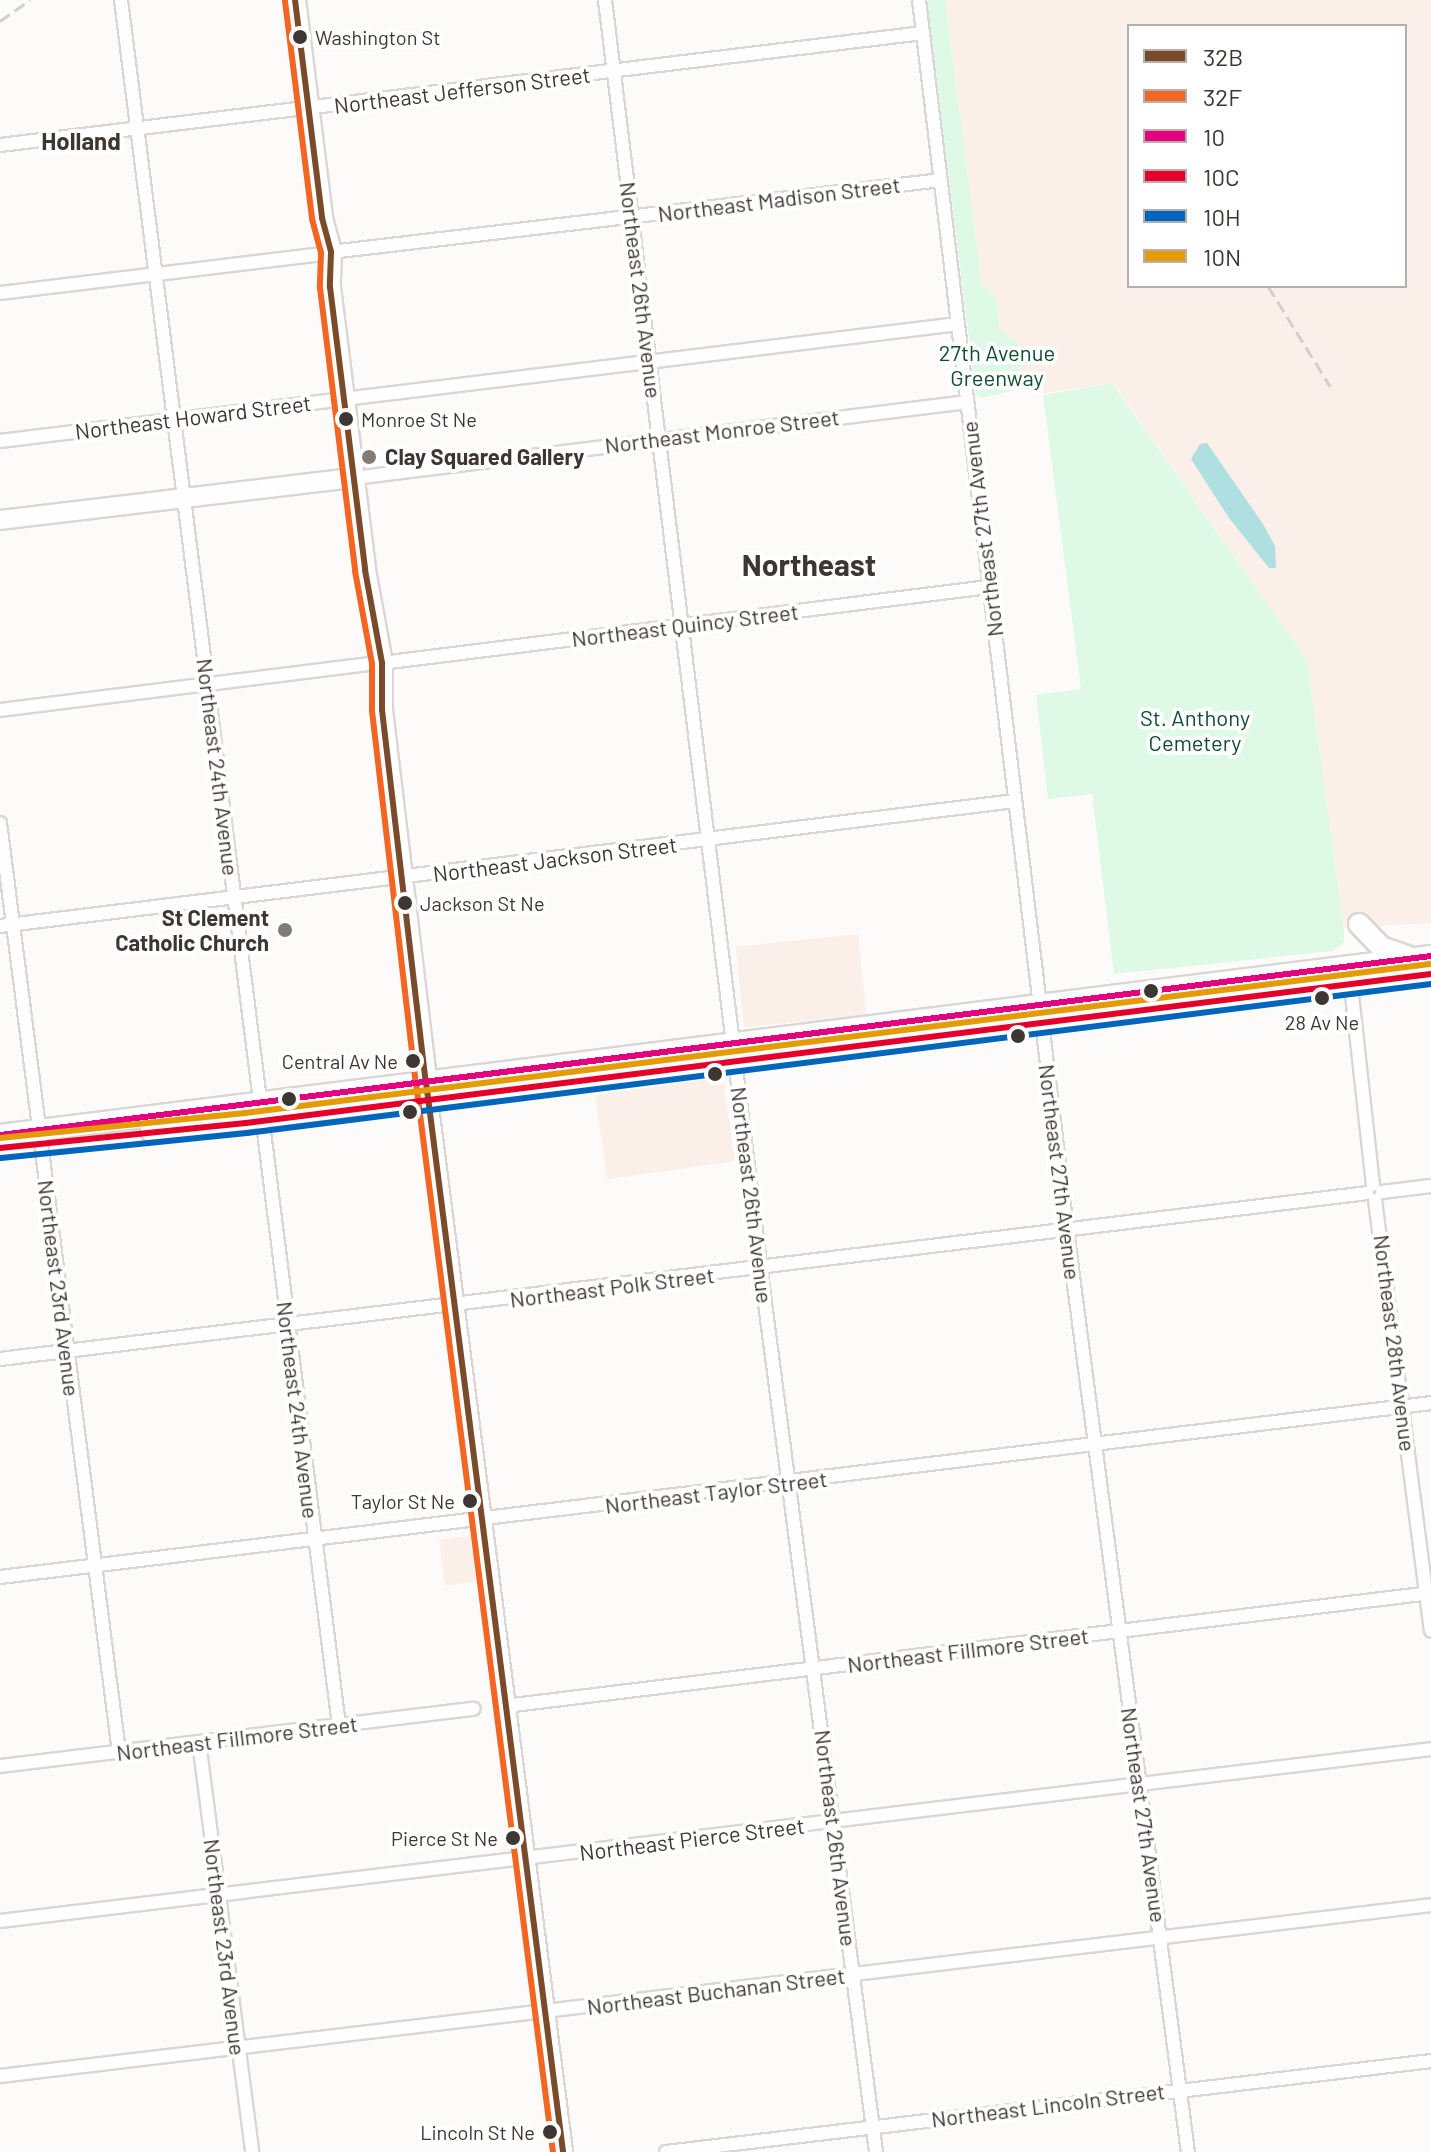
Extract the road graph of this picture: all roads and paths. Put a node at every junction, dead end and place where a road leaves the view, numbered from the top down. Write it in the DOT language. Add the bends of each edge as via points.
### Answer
graph roads {
  1 [pos="121,0"];
  2 [pos="295,0"];
  3 [pos="605,0"];
  4 [pos="919,0"];
  5 [pos="923,33"];
  6 [pos="613,72"];
  7 [pos="308,108"];
  8 [pos="139,127"];
  9 [pos="0,145"];
  10 [pos="941,180"];
  11 [pos="633,216"];
  12 [pos="326,253"];
  13 [pos="157,273"];
  14 [pos="0,293"];
  15 [pos="958,324"];
  16 [pos="651,362"];
  17 [pos="344,399"];
  18 [pos="967,402"];
  19 [pos="175,418"];
  20 [pos="660,438"];
  21 [pos="0,441"];
  22 [pos="354,478"];
  23 [pos="182,498"];
  24 [pos="0,520"];
  25 [pos="989,587"];
  26 [pos="682,625"];
  27 [pos="376,663"];
  28 [pos="209,684"];
  29 [pos="0,710"];
  30 [pos="1015,801"];
  31 [pos="0,823"];
  32 [pos="707,841"];
  33 [pos="402,877"];
  34 [pos="234,898"];
  35 [pos="14,924"];
  36 [pos="1359,924"];
  37 [pos="0,926"];
  38 [pos="1431,956"];
  39 [pos="1431,974"];
  40 [pos="1351,986"];
  41 [pos="1040,1014"];
  42 [pos="734,1053"];
  43 [pos="427,1090"];
  44 [pos="260,1112"];
  45 [pos="0,1135"];
  46 [pos="40,1137"];
  47 [pos="0,1148"];
  48 [pos="1431,1186"];
  49 [pos="1374,1193"];
  50 [pos="1067,1231"];
  51 [pos="761,1269"];
  52 [pos="454,1306"];
  53 [pos="287,1325"];
  54 [pos="66,1352"];
  55 [pos="0,1359"];
  56 [pos="1431,1403"];
  57 [pos="1401,1407"];
  58 [pos="1095,1446"];
  59 [pos="788,1483"];
  60 [pos="481,1520"];
  61 [pos="314,1538"];
  62 [pos="95,1566"];
  63 [pos="0,1577"];
  64 [pos="1428,1594"];
  65 [pos="1431,1630"];
  66 [pos="1119,1632"];
  67 [pos="814,1668"];
  68 [pos="505,1706"];
  69 [pos="474,1709"];
  70 [pos="339,1725"];
  71 [pos="199,1742"];
  72 [pos="1431,1749"];
  73 [pos="119,1752"];
  74 [pos="0,1766"];
  75 [pos="1140,1784"];
  76 [pos="833,1822"];
  77 [pos="524,1858"];
  78 [pos="219,1894"];
  79 [pos="1431,1905"];
  80 [pos="0,1921"];
  81 [pos="1160,1937"];
  82 [pos="853,1974"];
  83 [pos="544,2011"];
  84 [pos="238,2048"];
  85 [pos="1431,2061"];
  86 [pos="0,2076"];
  87 [pos="1180,2089"];
  88 [pos="873,2127"];
  89 [pos="252,2152"];
  90 [pos="563,2152"];
  91 [pos="666,2152"];
  92 [pos="876,2152"];
  93 [pos="1188,2152"];
  1 -- 8 [label="street, Northeast 24th Avenue"];
  2 -- 7 [label="main road"];
  3 -- 6 [label="street, Northeast 26th Avenue"];
  4 -- 5 [label="street, Northeast 27th Avenue"];
  5 -- 6 [label="street, Northeast Jefferson Street"];
  5 -- 10 [label="street, Northeast 27th Avenue"];
  6 -- 7 [label="street, Northeast Jefferson Street"];
  6 -- 11 [label="street, Northeast 26th Avenue"];
  7 -- 8 [label="street, Northeast Jefferson Street"];
  7 -- 12 [label="main road"];
  8 -- 9 [label="street, Northeast Jefferson Street"];
  8 -- 13 [label="street, Northeast 24th Avenue"];
  10 -- 11 [label="street, Northeast Madison Street"];
  10 -- 15 [label="street, Northeast 27th Avenue"];
  11 -- 12 [label="street, Northeast Madison Street"];
  11 -- 16 [label="street, Northeast 26th Avenue"];
  12 -- 13 [label="street, Northeast Madison Street"];
  12 -- 17 [label="main road"];
  13 -- 14 [label="street, Northeast Madison Street"];
  13 -- 19 [label="street, Northeast 24th Avenue"];
  15 -- 16 [label="street, Northeast Howard Street"];
  15 -- 18 [label="street, Northeast 27th Avenue"];
  16 -- 17 [label="street, Northeast Howard Street"];
  16 -- 20 [label="street, Northeast 26th Avenue"];
  17 -- 19 [label="street, Northeast Howard Street"];
  17 -- 22 [label="main road"];
  18 -- 20 [label="street, Northeast Monroe Street"];
  18 -- 25 [label="street, Northeast 27th Avenue"];
  19 -- 21 [label="street, Northeast Howard Street"];
  19 -- 23 [label="street, Northeast 24th Avenue"];
  20 -- 22 [label="street, Northeast Monroe Street"];
  20 -- 26 [label="street, Northeast 26th Avenue"];
  22 -- 23 [label="main road, Northeast Monroe Street"];
  22 -- 27 [label="main road"];
  23 -- 24 [label="main road, Northeast Monroe Street"];
  23 -- 28 [label="street, Northeast 24th Avenue"];
  25 -- 26 [label="street, Northeast Quincy Street"];
  25 -- 30 [label="street, Northeast 27th Avenue"];
  26 -- 27 [label="street, Northeast Quincy Street"];
  26 -- 32 [label="street, Northeast 26th Avenue"];
  27 -- 28 [label="street, Northeast Quincy Street"];
  27 -- 33 [label="main road"];
  28 -- 29 [label="street, Northeast Quincy Street"];
  28 -- 34 [label="street, Northeast 24th Avenue"];
  30 -- 32 [label="street, Northeast Jackson Street"];
  30 -- 41 [label="street, Northeast 27th Avenue"];
  31 -- 35 [label="street, Northeast 23rd Avenue"];
  32 -- 33 [label="street, Northeast Jackson Street"];
  32 -- 42 [label="street, Northeast 26th Avenue"];
  33 -- 34 [label="street, Northeast Jackson Street"];
  33 -- 43 [label="main road"];
  34 -- 35 [label="street, Northeast Jackson Street"];
  34 -- 44 [label="street, Northeast 24th Avenue"];
  35 -- 37 [label="street, Northeast Jackson Street"];
  35 -- 46 [label="street, Northeast 23rd Avenue"];
  36 -- 38 [label="main road" via="1381,947 1407,956"];
  38 -- 41 [label="main road"];
  39 -- 40 [label="main road"];
  40 -- 41 [label="main road"];
  40 -- 49 [label="street, Northeast 28th Avenue"];
  41 -- 42 [label="main road"];
  41 -- 50 [label="street, Northeast 27th Avenue"];
  42 -- 43 [label="main road"];
  42 -- 51 [label="street, Northeast 26th Avenue"];
  43 -- 44 [label="main road"];
  43 -- 52 [label="main road"];
  44 -- 46 [label="main road"];
  44 -- 53 [label="street, Northeast 24th Avenue"];
  45 -- 46 [label="main road"];
  46 -- 47 [label="main road"];
  46 -- 54 [label="street, Northeast 23rd Avenue"];
  48 -- 49 [label="street, Northeast Polk Street"];
  49 -- 50 [label="street, Northeast Polk Street"];
  49 -- 57 [label="street, Northeast 28th Avenue"];
  50 -- 51 [label="street, Northeast Polk Street"];
  50 -- 58 [label="street, Northeast 27th Avenue"];
  51 -- 52 [label="street, Northeast Polk Street"];
  51 -- 59 [label="street, Northeast 26th Avenue"];
  52 -- 53 [label="street, Northeast Polk Street"];
  52 -- 60 [label="main road"];
  53 -- 54 [label="street, Northeast Polk Street"];
  53 -- 61 [label="street, Northeast 24th Avenue"];
  54 -- 55 [label="street, Northeast Polk Street"];
  54 -- 62 [label="street, Northeast 23rd Avenue"];
  56 -- 57 [label="street, Northeast Taylor Street"];
  57 -- 58 [label="street, Northeast Taylor Street"];
  57 -- 64 [label="street, Northeast 28th Avenue"];
  58 -- 59 [label="street, Northeast Taylor Street"];
  58 -- 66 [label="street, Northeast 27th Avenue"];
  59 -- 60 [label="street, Northeast Taylor Street"];
  59 -- 67 [label="street, Northeast 26th Avenue"];
  60 -- 61 [label="street, Northeast Taylor Street"];
  60 -- 68 [label="main road"];
  61 -- 62 [label="street, Northeast Taylor Street"];
  61 -- 70 [label="street, Northeast 24th Avenue"];
  62 -- 63 [label="street, Northeast Taylor Street"];
  62 -- 73 [label="street, Northeast 23rd Avenue"];
  64 -- 65 [label="street, Northeast 28th Avenue"];
  64 -- 66 [label="street, Northeast Fillmore Street"];
  66 -- 67 [label="street, Northeast Fillmore Street"];
  66 -- 75 [label="street, Northeast 27th Avenue"];
  67 -- 68 [label="street, Northeast Fillmore Street"];
  67 -- 76 [label="street, Northeast 26th Avenue"];
  68 -- 77 [label="main road"];
  69 -- 70 [label="street, Northeast Fillmore Street"];
  70 -- 71 [label="street, Northeast Fillmore Street"];
  71 -- 73 [label="street, Northeast Fillmore Street"];
  71 -- 78 [label="street, Northeast 23rd Avenue"];
  72 -- 75 [label="street, Northeast Pierce Street"];
  73 -- 74 [label="street, Northeast Fillmore Street"];
  75 -- 76 [label="street, Northeast Pierce Street"];
  75 -- 81 [label="street, Northeast 27th Avenue"];
  76 -- 77 [label="street, Northeast Pierce Street"];
  76 -- 82 [label="street, Northeast 26th Avenue"];
  77 -- 78 [label="street, Northeast Pierce Street"];
  77 -- 83 [label="main road"];
  78 -- 80 [label="street, Northeast Pierce Street"];
  78 -- 84 [label="street, Northeast 23rd Avenue"];
  79 -- 81 [label="street, Northeast Buchanan Street"];
  81 -- 82 [label="street, Northeast Buchanan Street"];
  81 -- 87 [label="street, Northeast 27th Avenue"];
  82 -- 83 [label="street, Northeast Buchanan Street"];
  82 -- 88 [label="street, Northeast 26th Avenue"];
  83 -- 84 [label="street, Northeast Buchanan Street"];
  83 -- 90 [label="main road"];
  84 -- 86 [label="street, Northeast Buchanan Street"];
  84 -- 89 [label="street, Northeast 23rd Avenue"];
  85 -- 87 [label="street, Northeast Lincoln Street"];
  87 -- 88 [label="street, Northeast Lincoln Street"];
  87 -- 93 [label="street, Northeast 27th Avenue"];
  88 -- 91 [label="street, Northeast Lincoln Street"];
  88 -- 92 [label="street, Northeast 26th Avenue"];
}
